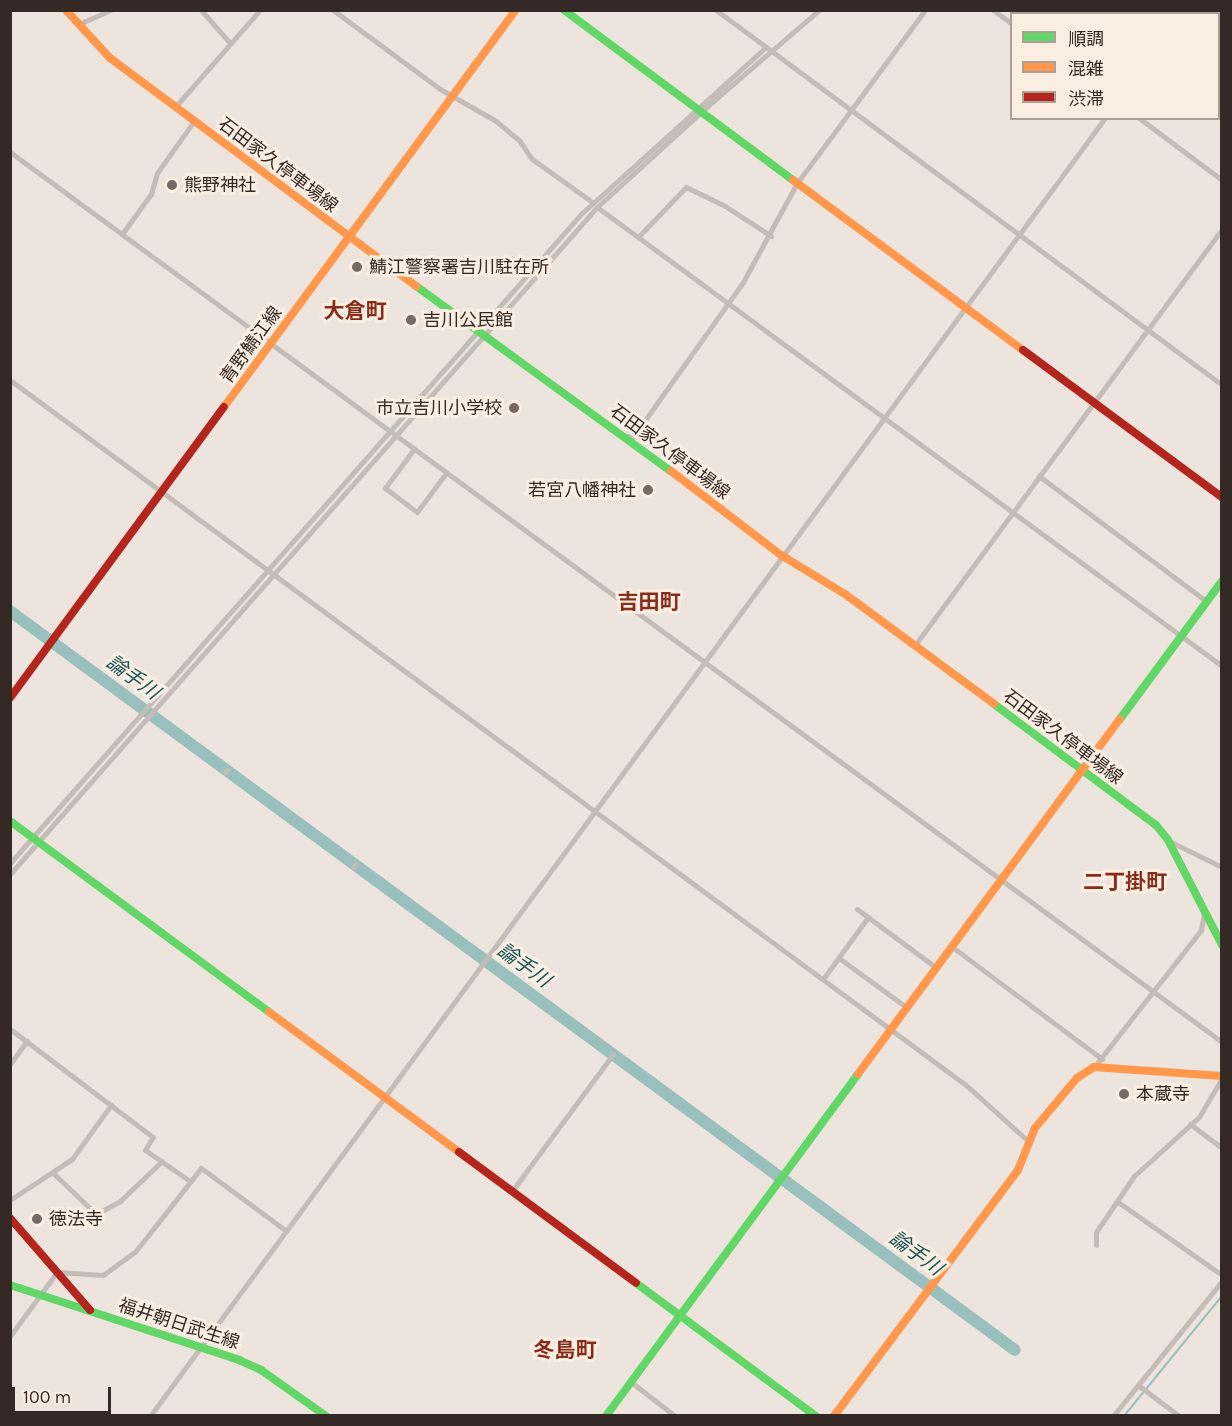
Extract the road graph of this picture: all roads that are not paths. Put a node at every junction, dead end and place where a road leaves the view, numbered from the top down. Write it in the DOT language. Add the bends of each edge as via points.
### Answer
graph roads {
  1 [pos="66,10"];
  2 [pos="111,10"];
  3 [pos="201,10"];
  4 [pos="260,10"];
  5 [pos="333,10"];
  6 [pos="516,10"];
  7 [pos="564,10"];
  8 [pos="716,10"];
  9 [pos="925,10"];
  10 [pos="993,10"];
  11 [pos="819,11"];
  12 [pos="1010,23"];
  13 [pos="79,24"];
  14 [pos="230,43"];
  15 [pos="765,48"];
  16 [pos="771,52"];
  17 [pos="452,97"];
  18 [pos="175,107"];
  19 [pos="699,111"];
  20 [pos="850,111"];
  21 [pos="1104,120"];
  22 [pos="1142,120"];
  23 [pos="194,121"];
  24 [pos="10,152"];
  25 [pos="1221,180"];
  26 [pos="797,183"];
  27 [pos="592,202"];
  28 [pos="597,207"];
  29 [pos="1221,229"];
  30 [pos="122,234"];
  31 [pos="639,236"];
  32 [pos="771,236"];
  33 [pos="1018,236"];
  34 [pos="349,238"];
  35 [pos="726,304"];
  36 [pos="965,307"];
  37 [pos="1147,330"];
  38 [pos="481,333"];
  39 [pos="271,344"];
  40 [pos="10,380"];
  41 [pos="1221,385"];
  42 [pos="1094,403"];
  43 [pos="884,417"];
  44 [pos="389,430"];
  45 [pos="395,435"];
  46 [pos="626,436"];
  47 [pos="414,449"];
  48 [pos="446,473"];
  49 [pos="1039,476"];
  50 [pos="162,492"];
  51 [pos="1221,496"];
  52 [pos="1014,512"];
  53 [pos="781,555"];
  54 [pos="271,572"];
  55 [pos="1221,581"];
  56 [pos="1206,601"];
  57 [pos="1181,636"];
  58 [pos="915,645"];
  59 [pos="704,661"];
  60 [pos="1221,666"];
  61 [pos="10,698"];
  62 [pos="1082,770"];
  63 [pos="594,811"];
  64 [pos="10,821"];
  65 [pos="36,840"];
  66 [pos="1168,840"];
  67 [pos="10,862"];
  68 [pos="1221,867"];
  69 [pos="10,874"];
  70 [pos="998,880"];
  71 [pos="857,909"];
  72 [pos="1204,913"];
  73 [pos="868,917"];
  74 [pos="1221,945"];
  75 [pos="951,946"];
  76 [pos="838,958"];
  77 [pos="936,967"];
  78 [pos="823,979"];
  79 [pos="1153,992"];
  80 [pos="906,1007"];
  81 [pos="10,1029"];
  82 [pos="891,1029"];
  83 [pos="27,1041"];
  84 [pos="1221,1042"];
  85 [pos="612,1055"];
  86 [pos="1102,1059"];
  87 [pos="10,1064"];
  88 [pos="1094,1067"];
  89 [pos="1221,1077"];
  90 [pos="383,1096"];
  91 [pos="111,1105"];
  92 [pos="1190,1124"];
  93 [pos="1029,1142"];
  94 [pos="1221,1148"];
  95 [pos="162,1161"];
  96 [pos="53,1173"];
  97 [pos="190,1181"];
  98 [pos="512,1191"];
  99 [pos="10,1200"];
  100 [pos="1119,1202"];
  101 [pos="10,1218"];
  102 [pos="285,1230"];
  103 [pos="1096,1245"];
  104 [pos="57,1272"];
  105 [pos="1221,1275"];
  106 [pos="1221,1281"];
  107 [pos="10,1285"];
  108 [pos="40,1295"];
  109 [pos="90,1310"];
  110 [pos="680,1316"];
  111 [pos="10,1336"];
  112 [pos="199,1348"];
  113 [pos="631,1382"];
  114 [pos="1139,1386"];
  115 [pos="150,1416"];
  116 [pos="326,1416"];
  117 [pos="606,1416"];
  118 [pos="675,1416"];
  119 [pos="816,1416"];
  120 [pos="834,1416"];
  121 [pos="1113,1416"];
  122 [pos="1179,1416"];
  1 -- 13 [label="street, 石田家久停車場線"];
  2 -- 13 [label="street"];
  3 -- 14 [label="street"];
  4 -- 14 [label="street"];
  5 -- 17 [label="street"];
  6 -- 17 [label="street, 青野鯖江線"];
  7 -- 19 [label="street"];
  8 -- 15 [label="street"];
  9 -- 20 [label="street"];
  10 -- 12 [label="street"];
  11 -- 16 [label="street"];
  13 -- 18 [label="street, 石田家久停車場線" via="110,58"];
  14 -- 18 [label="street"];
  15 -- 16 [label="street"];
  15 -- 19 [label="street"];
  16 -- 19 [label="street"];
  16 -- 20 [label="street"];
  17 -- 27 [label="street" via="496,121 519,140 532,159"];
  17 -- 34 [label="street, 青野鯖江線"];
  18 -- 23 [label="street, 石田家久停車場線"];
  19 -- 26 [label="street"];
  19 -- 27 [label="street"];
  19 -- 28 [label="street"];
  20 -- 26 [label="street"];
  20 -- 33 [label="street"];
  21 -- 33 [label="street"];
  22 -- 25 [label="street"];
  23 -- 30 [label="street" via="157,173 151,194"];
  23 -- 34 [label="street, 石田家久停車場線"];
  24 -- 30 [label="street"];
  26 -- 32 [label="street"];
  26 -- 36 [label="street"];
  27 -- 38 [label="street"];
  28 -- 31 [label="street"];
  28 -- 38 [label="street"];
  29 -- 37 [label="street"];
  30 -- 39 [label="street"];
  31 -- 32 [label="street" via="686,187 725,206"];
  31 -- 35 [label="street"];
  32 -- 35 [label="street"];
  33 -- 36 [label="street"];
  33 -- 37 [label="street"];
  34 -- 38 [label="street, 石田家久停車場線"];
  34 -- 39 [label="street, 青野鯖江線"];
  35 -- 43 [label="street"];
  35 -- 46 [label="street" via="633,437"];
  36 -- 42 [label="street"];
  36 -- 43 [label="street"];
  37 -- 41 [label="street"];
  37 -- 42 [label="street"];
  38 -- 44 [label="street"];
  38 -- 45 [label="street"];
  38 -- 46 [label="street, 石田家久停車場線"];
  39 -- 44 [label="street"];
  39 -- 50 [label="street, 青野鯖江線"];
  40 -- 50 [label="street"];
  42 -- 49 [label="street"];
  42 -- 51 [label="street"];
  43 -- 52 [label="street"];
  43 -- 53 [label="street"];
  44 -- 45 [label="street"];
  44 -- 54 [label="street"];
  45 -- 47 [label="street"];
  45 -- 54 [label="street"];
  46 -- 53 [label="street, 石田家久停車場線"];
  47 -- 48 [label="street"];
  47 -- 48 [label="street" via="386,488 417,512"];
  48 -- 59 [label="street"];
  49 -- 52 [label="street"];
  49 -- 56 [label="street"];
  50 -- 54 [label="street"];
  50 -- 61 [label="street, 青野鯖江線"];
  52 -- 57 [label="street"];
  52 -- 58 [label="street"];
  53 -- 58 [label="street, 石田家久停車場線" via="845,594"];
  53 -- 59 [label="street"];
  54 -- 63 [label="street"];
  54 -- 65 [label="street"];
  55 -- 56 [label="street"];
  56 -- 57 [label="street"];
  57 -- 60 [label="street"];
  57 -- 62 [label="street"];
  58 -- 62 [label="street, 石田家久停車場線"];
  59 -- 63 [label="street"];
  59 -- 70 [label="street"];
  62 -- 66 [label="street, 石田家久停車場線" via="1156,825"];
  62 -- 70 [label="street"];
  63 -- 78 [label="street"];
  63 -- 90 [label="street"];
  64 -- 65 [label="street"];
  65 -- 67 [label="street"];
  65 -- 69 [label="street"];
  65 -- 90 [label="street"];
  66 -- 68 [label="street"];
  66 -- 72 [label="street, 石田家久停車場線"];
  70 -- 75 [label="street"];
  70 -- 79 [label="street"];
  71 -- 73 [label="street"];
  72 -- 74 [label="street, 石田家久停車場線"];
  72 -- 79 [label="street" via="1202,930"];
  73 -- 76 [label="street"];
  73 -- 77 [label="street"];
  75 -- 77 [label="street"];
  75 -- 86 [label="street"];
  76 -- 78 [label="street"];
  76 -- 80 [label="street"];
  77 -- 80 [label="street"];
  78 -- 82 [label="street"];
  79 -- 84 [label="street"];
  79 -- 86 [label="street"];
  80 -- 82 [label="street"];
  81 -- 83 [label="street"];
  82 -- 93 [label="street" via="966,1085"];
  82 -- 110 [label="street"];
  83 -- 87 [label="street"];
  83 -- 91 [label="street"];
  85 -- 98 [label="street"];
  86 -- 88 [label="street"];
  88 -- 89 [label="street"];
  88 -- 93 [label="street" via="1062,1092"];
  89 -- 92 [label="street" via="1199,1117"];
  90 -- 98 [label="street"];
  90 -- 102 [label="street"];
  91 -- 95 [label="street" via="153,1137 146,1150"];
  91 -- 96 [label="street" via="72,1159"];
  92 -- 94 [label="street"];
  92 -- 100 [label="street" via="1134,1176"];
  93 -- 120 [label="street" via="1018,1170"];
  95 -- 96 [label="street" via="120,1201 96,1214"];
  95 -- 97 [label="street"];
  96 -- 99 [label="street"];
  97 -- 102 [label="street" via="201,1168"];
  97 -- 104 [label="street" via="135,1252 118,1266 103,1275"];
  98 -- 110 [label="street"];
  100 -- 103 [label="street" via="1096,1232"];
  100 -- 105 [label="street"];
  101 -- 104 [label="street"];
  102 -- 112 [label="street"];
  104 -- 108 [label="street"];
  104 -- 109 [label="street"];
  106 -- 114 [label="street"];
  107 -- 108 [label="street, 福井朝日武生線"];
  108 -- 109 [label="street, 福井朝日武生線"];
  108 -- 111 [label="street"];
  109 -- 112 [label="street, 福井朝日武生線"];
  110 -- 113 [label="street"];
  110 -- 119 [label="street"];
  112 -- 115 [label="street"];
  112 -- 116 [label="street, 福井朝日武生線" via="261,1370"];
  113 -- 117 [label="street"];
  113 -- 118 [label="street"];
  114 -- 121 [label="street"];
  114 -- 122 [label="street"];
}
